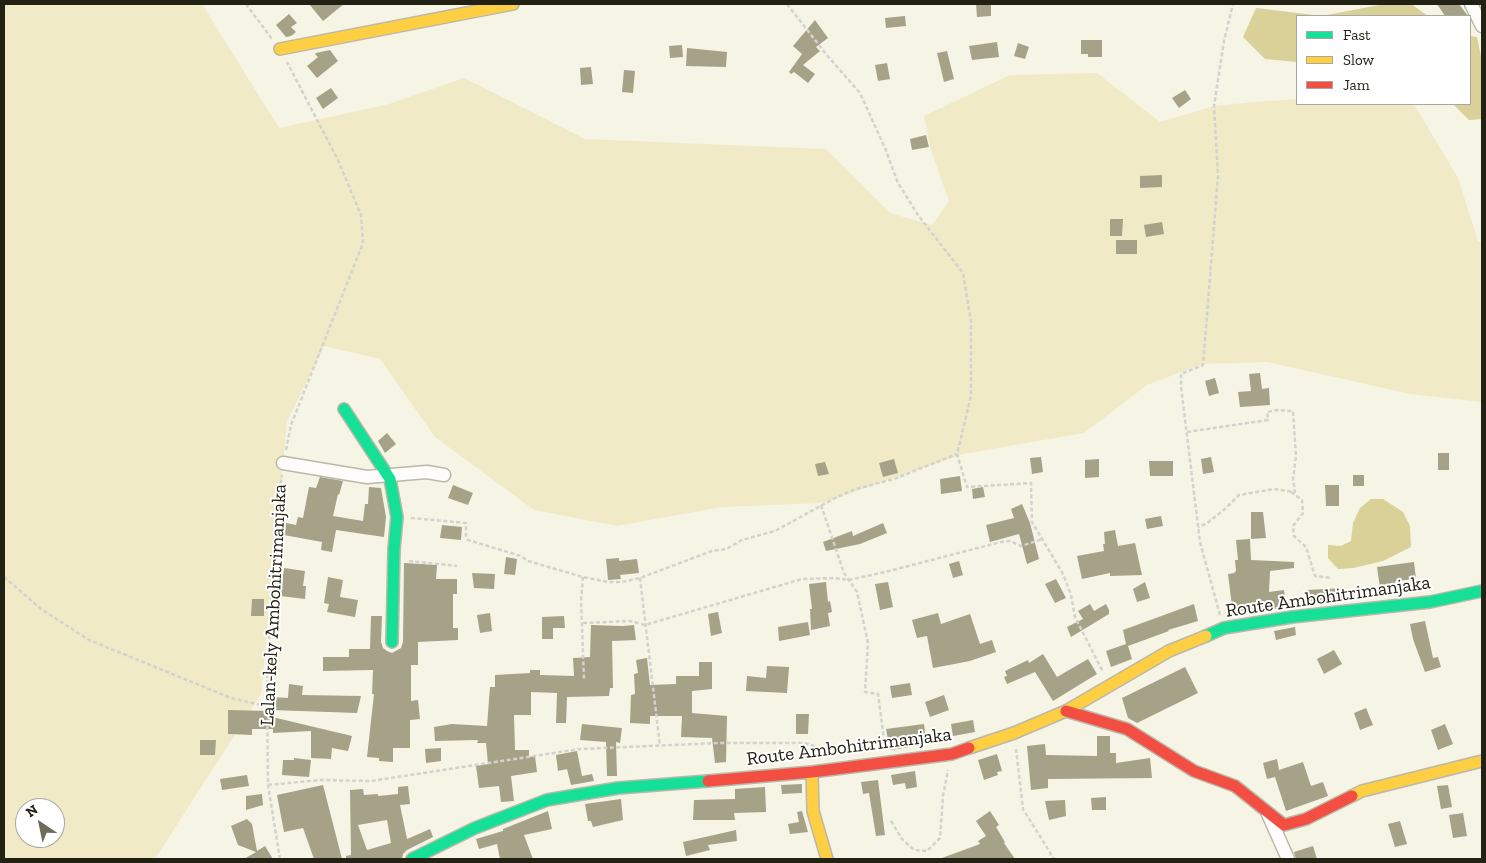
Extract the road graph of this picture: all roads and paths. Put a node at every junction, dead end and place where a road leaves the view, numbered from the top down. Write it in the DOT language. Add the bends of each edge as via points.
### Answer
graph roads {
  1 [pos="246,4"];
  2 [pos="514,4"];
  3 [pos="787,4"];
  4 [pos="1233,4"];
  5 [pos="1471,4"];
  6 [pos="1482,26"];
  7 [pos="280,49"];
  8 [pos="344,409"];
  9 [pos="1187,432"];
  10 [pos="958,454"];
  11 [pos="283,463"];
  12 [pos="388,475"];
  13 [pos="444,475"];
  14 [pos="1290,491"];
  15 [pos="821,505"];
  16 [pos="397,517"];
  17 [pos="1198,527"];
  18 [pos="1043,539"];
  19 [pos="394,560"];
  20 [pos="458,566"];
  21 [pos="4,577"];
  22 [pos="583,577"];
  23 [pos="640,578"];
  24 [pos="1331,578"];
  25 [pos="849,580"];
  26 [pos="1482,591"];
  27 [pos="583,623"];
  28 [pos="645,625"];
  29 [pos="1224,628"];
  30 [pos="392,642"];
  31 [pos="584,679"];
  32 [pos="1109,685"];
  33 [pos="267,706"];
  34 [pos="1066,711"];
  35 [pos="1014,733"];
  36 [pos="660,746"];
  37 [pos="952,754"];
  38 [pos="1482,761"];
  39 [pos="887,763"];
  40 [pos="835,769"];
  41 [pos="812,772"];
  42 [pos="268,785"];
  43 [pos="1267,812"];
  44 [pos="891,821"];
  45 [pos="280,859"];
  46 [pos="412,859"];
  47 [pos="827,859"];
  48 [pos="1054,859"];
  49 [pos="1288,859"];
  1 -- 7 [label="path, Lalan-kely Ambohitrimanjaka"];
  2 -- 7 [label="street"];
  3 -- 10 [label="path" via="860,93 898,183 918,215 963,272 971,322 971,396"];
  4 -- 9 [label="path" via="1214,106 1218,176 1204,365 1181,374"];
  5 -- 6 [label="street"];
  7 -- 11 [label="path, Lalan-kely Ambohitrimanjaka" via="338,160 361,215 363,243 291,425"];
  8 -- 12 [label="street"];
  9 -- 14 [label="path" via="1268,420 1267,412 1293,411 1295,492"];
  9 -- 17 [label="path"];
  10 -- 15 [label="path" via="894,479 856,489"];
  10 -- 18 [label="path" via="967,487 1031,483 1032,522"];
  11 -- 12 [label="street" via="367,477"];
  11 -- 33 [label="path, Lalan-kely Ambohitrimanjaka" via="276,519"];
  12 -- 13 [label="street" via="427,472"];
  12 -- 16 [label="street"];
  14 -- 17 [label="path" via="1274,489 1239,495 1213,519"];
  14 -- 24 [label="path" via="1302,500 1303,512 1293,526 1294,536 1306,547 1315,576"];
  15 -- 23 [label="path" via="775,532 742,540 726,549 712,551"];
  15 -- 25 [label="path"];
  16 -- 19 [label="street"];
  16 -- 22 [label="path" via="466,524 468,540"];
  17 -- 29 [label="path"];
  18 -- 25 [label="path" via="1021,546 1010,541 1001,542"];
  18 -- 32 [label="path" via="1063,574 1075,617"];
  19 -- 20 [label="path"];
  19 -- 30 [label="street"];
  21 -- 33 [label="path" via="40,609 88,640 231,698"];
  22 -- 23 [label="path" via="608,582"];
  22 -- 27 [label="path"];
  23 -- 28 [label="path"];
  25 -- 28 [label="path" via="802,579"];
  25 -- 39 [label="path" via="857,592 868,643 865,692 878,694"];
  26 -- 29 [label="street, Route Ambohitrimanjaka" via="1430,602"];
  27 -- 28 [label="path" via="630,621"];
  27 -- 31 [label="path"];
  28 -- 36 [label="path"];
  29 -- 32 [label="street, Route Ambohitrimanjaka" via="1169,651"];
  32 -- 34 [label="street, Route Ambohitrimanjaka"];
  33 -- 42 [label="path, Lalan-kely Ambohitrimanjaka"];
  34 -- 35 [label="street, Route Ambohitrimanjaka"];
  34 -- 43 [label="street" via="1126,729 1194,771 1236,786"];
  35 -- 37 [label="street, Route Ambohitrimanjaka"];
  35 -- 48 [label="path" via="1023,809"];
  36 -- 40 [label="path" via="804,743 828,750"];
  36 -- 42 [label="path" via="580,749 371,781 320,780"];
  37 -- 39 [label="street, Route Ambohitrimanjaka"];
  37 -- 44 [label="path" via="943,796 940,838 927,851 914,850 902,839"];
  38 -- 43 [label="street" via="1362,791 1306,819 1284,826"];
  39 -- 40 [label="street, Route Ambohitrimanjaka"];
  40 -- 41 [label="street, Route Ambohitrimanjaka"];
  41 -- 46 [label="street, Route Ambohitrimanjaka" via="618,788 547,800 475,828"];
  41 -- 47 [label="street" via="814,811"];
  42 -- 45 [label="path, Lalan-kely Ambohitrimanjaka"];
  43 -- 49 [label="street"];
}
